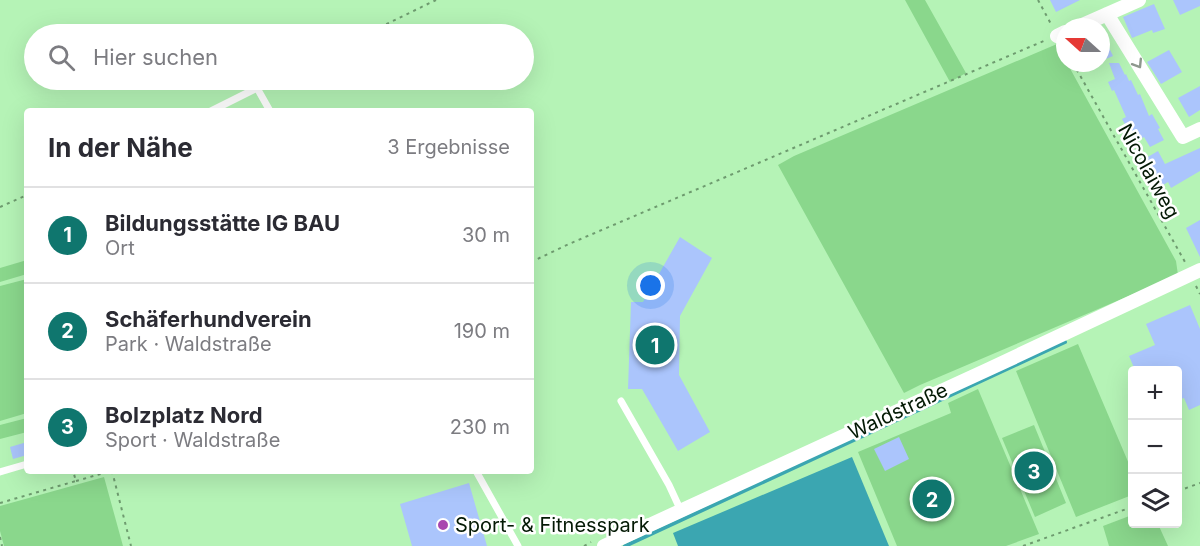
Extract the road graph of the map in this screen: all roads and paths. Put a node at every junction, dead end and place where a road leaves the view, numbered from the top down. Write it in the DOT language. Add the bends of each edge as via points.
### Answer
graph roads {
  1 [pos="436,0"];
  2 [pos="1038,0"];
  3 [pos="1139,0"];
  4 [pos="1107,14"];
  5 [pos="1098,18"];
  6 [pos="387,24"];
  7 [pos="1056,27"];
  8 [pos="1056,36"];
  9 [pos="1078,72"];
  10 [pos="253,90"];
  11 [pos="258,90"];
  12 [pos="217,108"];
  13 [pos="268,108"];
  14 [pos="1200,129"];
  15 [pos="24,196"];
  16 [pos="0,207"];
  17 [pos="534,261"];
  18 [pos="1196,272"];
  19 [pos="1200,294"];
  20 [pos="621,402"];
  21 [pos="24,465"];
  22 [pos="0,472"];
  23 [pos="74,474"];
  24 [pos="101,474"];
  25 [pos="113,474"];
  26 [pos="478,474"];
  27 [pos="76,481"];
  28 [pos="1200,483"];
  29 [pos="1182,490"];
  30 [pos="0,503"];
  31 [pos="1128,508"];
  32 [pos="681,511"];
  33 [pos="0,537"];
  34 [pos="2,546"];
  35 [pos="131,546"];
  36 [pos="518,546"];
  37 [pos="604,546"];
  38 [pos="1023,546"];
  1 -- 6 [label="path"];
  2 -- 7 [label="path"];
  3 -- 4 [label="street"];
  4 -- 5 [label="street"];
  4 -- 14 [label="street, one-way" via="1183,137"];
  8 -- 17 [label="path"];
  9 -- 18 [label="path, Nicolaiweg"];
  10 -- 12 [label="lane"];
  11 -- 13 [label="lane"];
  15 -- 16 [label="path"];
  18 -- 19 [label="path, Nicolaiweg"];
  18 -- 32 [label="street, Waldstraße"];
  20 -- 32 [label="lane"];
  21 -- 22 [label="lane"];
  23 -- 27 [label="path"];
  24 -- 27 [label="path"];
  25 -- 35 [label="path"];
  26 -- 36 [label="lane"];
  27 -- 30 [label="path"];
  28 -- 29 [label="path"];
  31 -- 38 [label="path"];
  32 -- 37 [label="street, Waldstraße"];
  33 -- 34 [label="path"];
}
